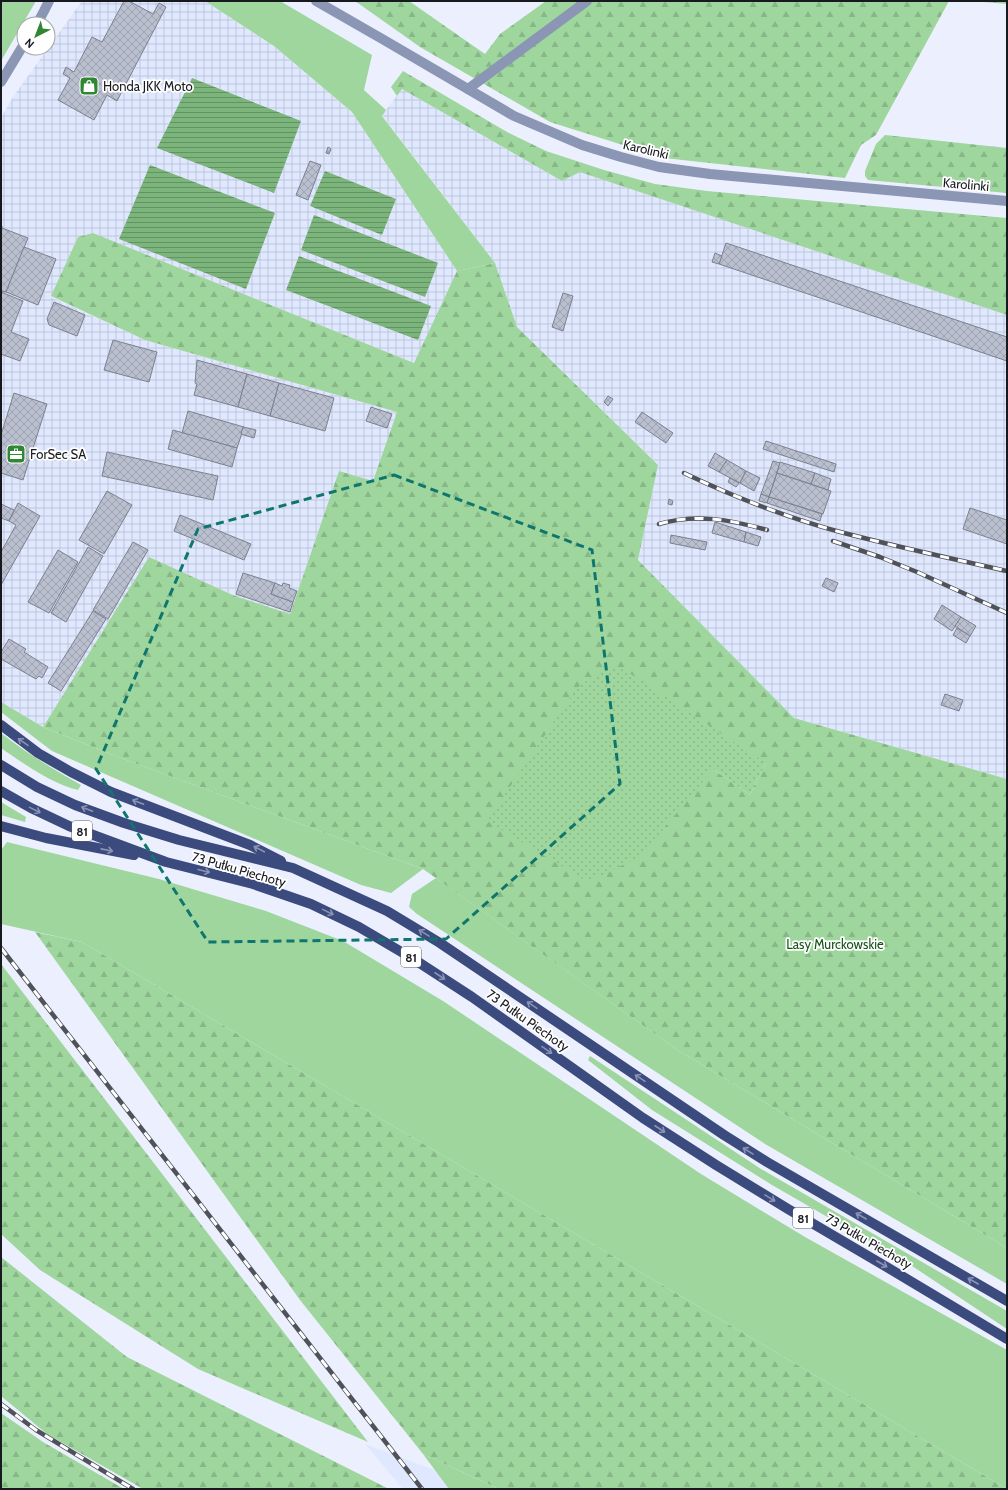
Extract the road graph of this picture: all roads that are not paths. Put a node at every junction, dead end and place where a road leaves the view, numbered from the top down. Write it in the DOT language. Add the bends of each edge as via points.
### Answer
graph roads {
  1 [pos="49,1"];
  2 [pos="56,1"];
  3 [pos="316,1"];
  4 [pos="587,1"];
  5 [pos="44,11"];
  6 [pos="41,16"];
  7 [pos="17,56"];
  8 [pos="1,82"];
  9 [pos="468,89"];
  10 [pos="1007,200"];
  11 [pos="1,725"];
  12 [pos="1,765"];
  13 [pos="1,791"];
  14 [pos="1,826"];
  15 [pos="166,862"];
  16 [pos="293,868"];
  17 [pos="1007,1301"];
  18 [pos="1007,1339"];
  1 -- 5 [label="street"];
  2 -- 5 [label="street"];
  3 -- 9 [label="street, Karolinki"];
  4 -- 9 [label="street"];
  5 -- 6 [label="street"];
  7 -- 8 [label="street"];
  9 -- 10 [label="street, Karolinki" via="514,116 582,145 659,167 710,174"];
  16 -- 11 [label="main road, one-way" via="250,845 111,792 38,753"];
  16 -- 12 [label="main road, 73 Pułku Piechoty / 81, one-way" via="179,840 124,823 75,805 37,787"];
  13 -- 15 [label="main road, 73 Pułku Piechoty / 81, one-way" via="69,826"];
  14 -- 15 [label="main road, one-way" via="46,838"];
  15 -- 18 [label="main road, 73 Pułku Piechoty / 81, one-way" via="253,884 304,901 359,927 466,993 643,1118 716,1165"];
  17 -- 16 [label="main road, 73 Pułku Piechoty / 81, one-way" via="724,1135 440,943 387,911"];
}
